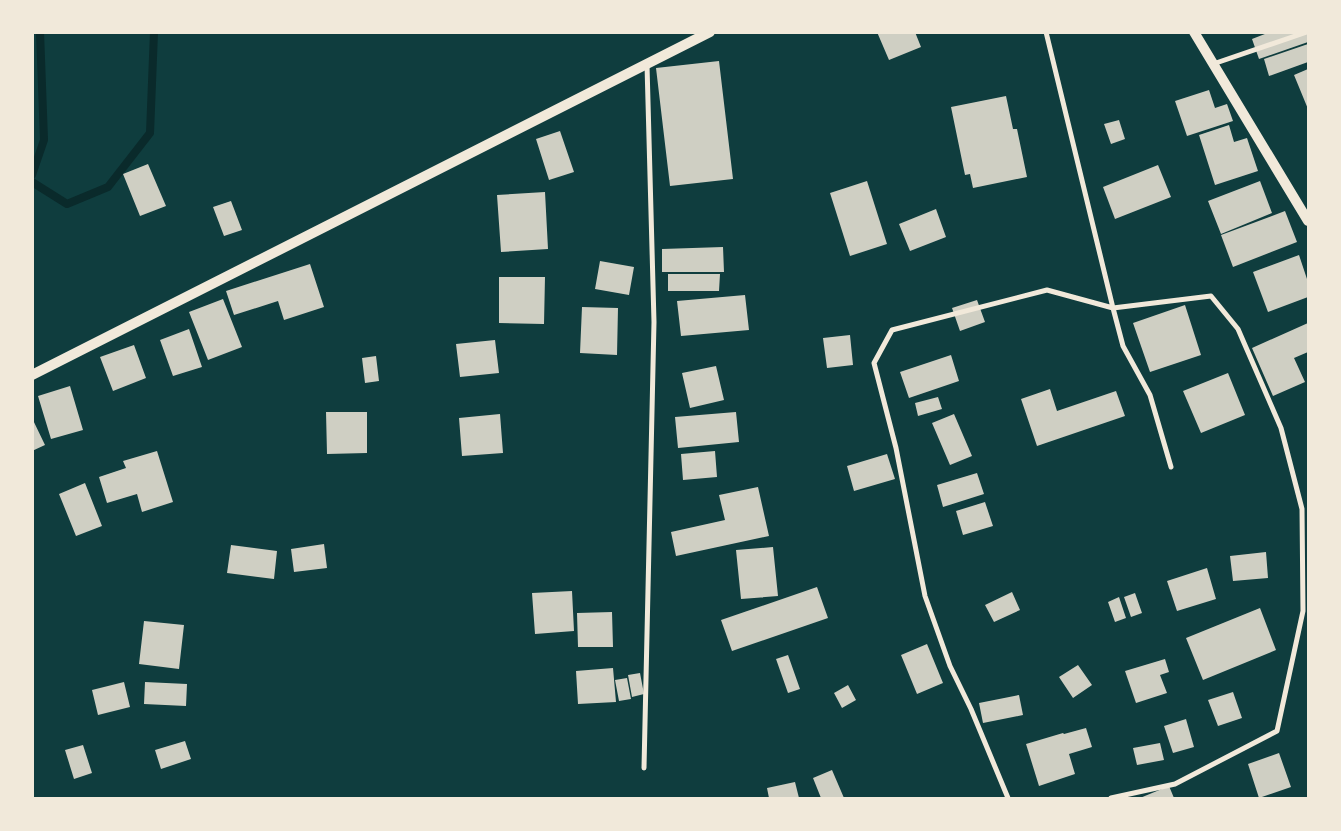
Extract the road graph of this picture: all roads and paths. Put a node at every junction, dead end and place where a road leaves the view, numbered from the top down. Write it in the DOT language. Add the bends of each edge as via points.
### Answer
graph roads {
  1 [pos="710,32"];
  2 [pos="1046,32"];
  3 [pos="1194,32"];
  4 [pos="1307,32"];
  5 [pos="1213,64"];
  6 [pos="647,65"];
  7 [pos="1308,221"];
  8 [pos="1113,308"];
  9 [pos="32,375"];
  10 [pos="1171,467"];
  11 [pos="644,768"];
  12 [pos="1008,798"];
  13 [pos="1111,798"];
  1 -- 6 [label="main road"];
  2 -- 8 [label="street"];
  3 -- 5 [label="main road"];
  4 -- 5 [label="street"];
  5 -- 7 [label="main road"];
  6 -- 9 [label="main road"];
  6 -- 11 [label="street" via="654,322"];
  8 -- 10 [label="street" via="1123,346 1150,395"];
  8 -- 12 [label="street" via="1047,290 892,330 874,364 896,448 925,596 950,666"];
  8 -- 13 [label="street" via="1211,296 1238,328 1281,428 1302,509 1303,611 1277,731 1175,784"];
}
